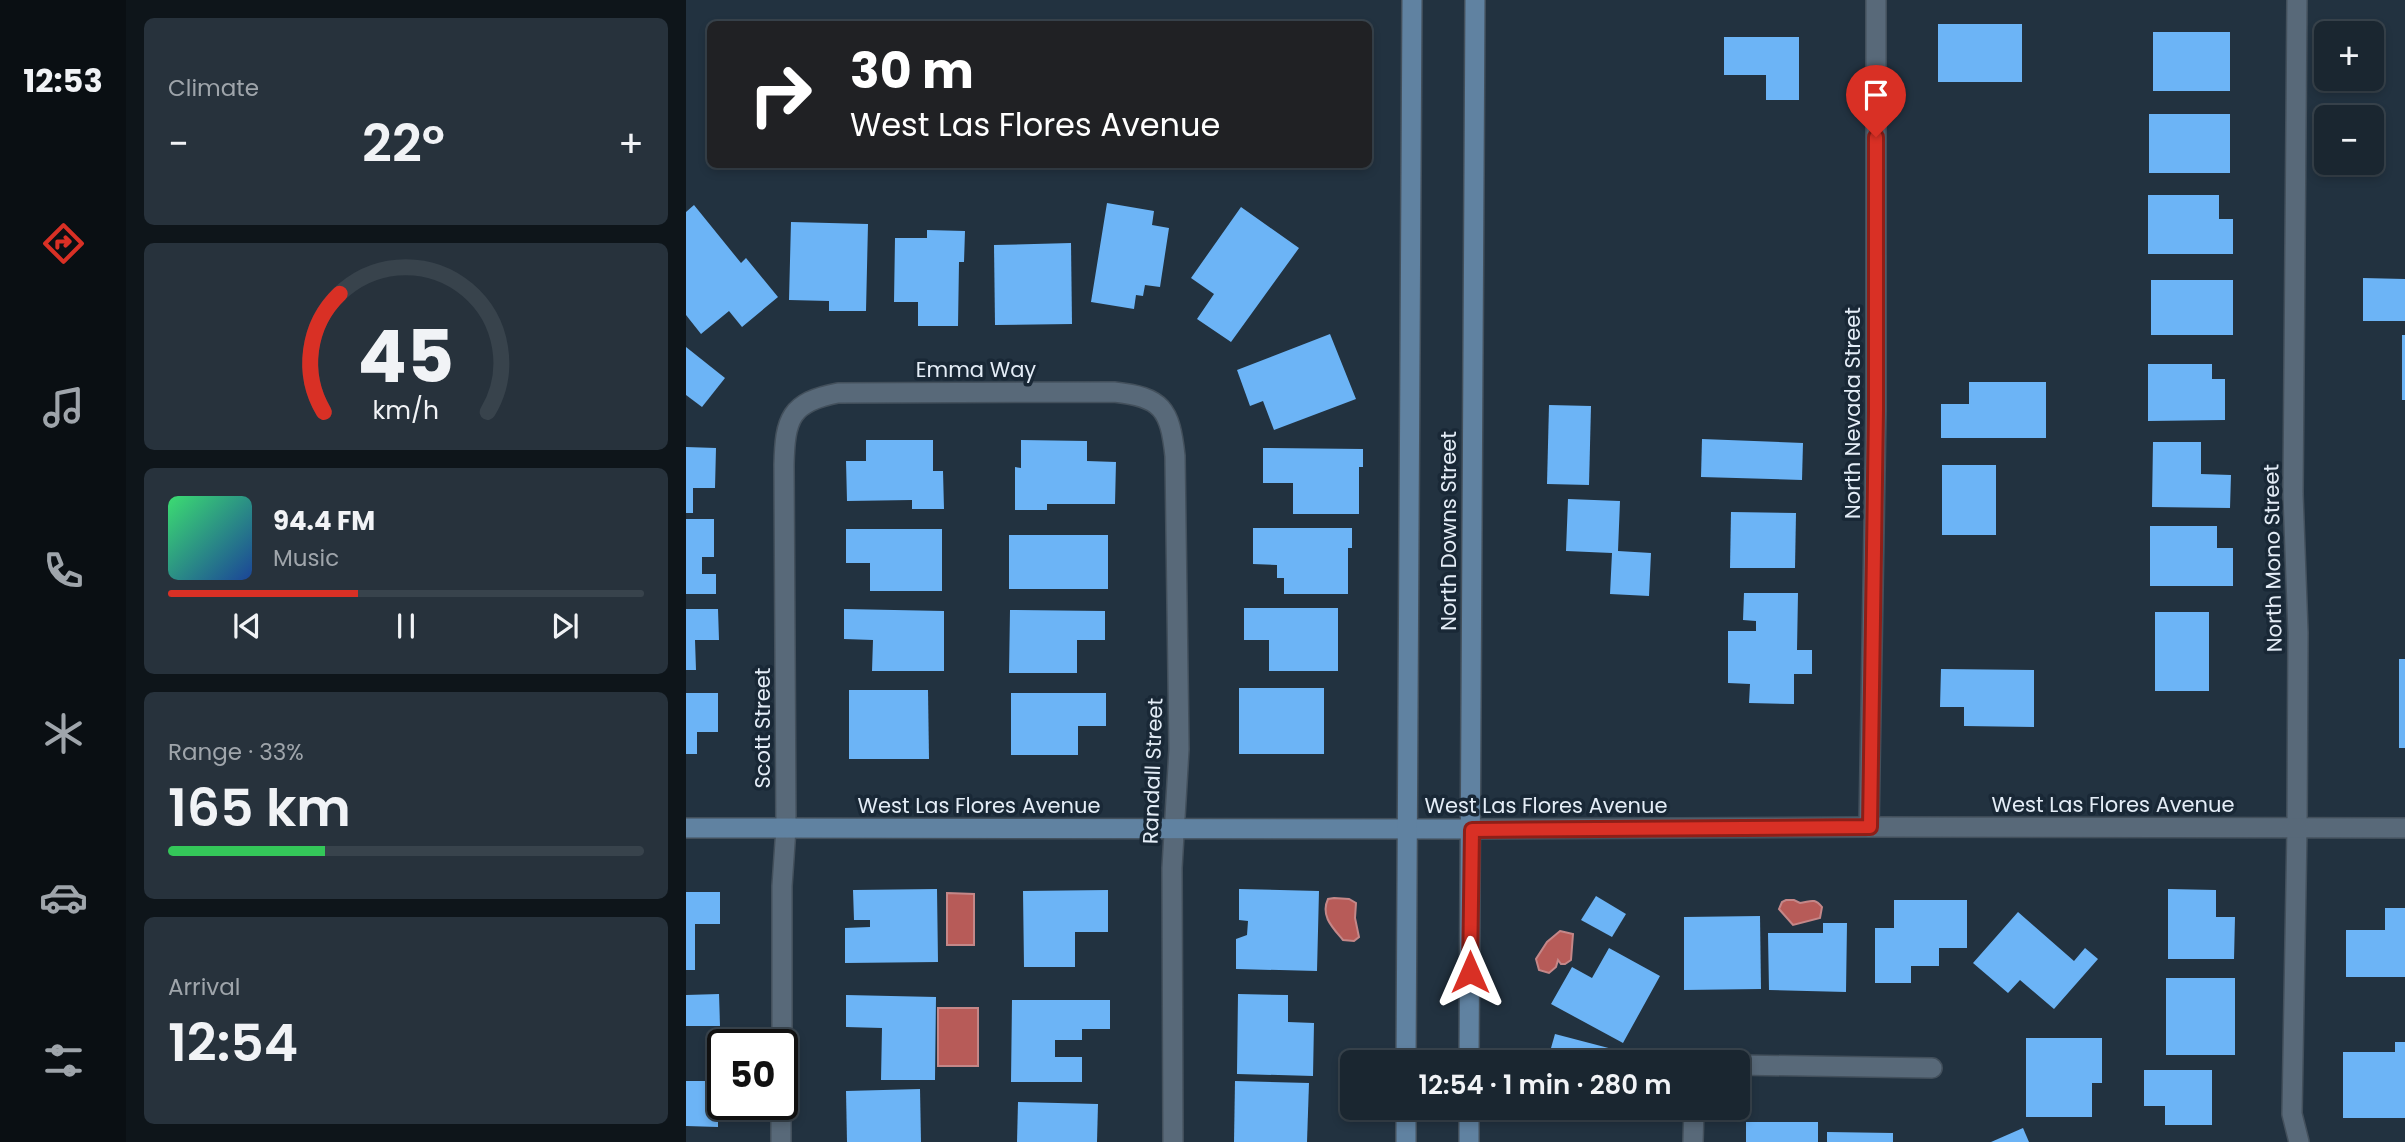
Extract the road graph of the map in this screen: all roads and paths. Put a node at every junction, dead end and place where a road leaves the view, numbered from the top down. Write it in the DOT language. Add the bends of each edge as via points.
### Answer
graph roads {
  1 [pos="1412,0"];
  2 [pos="1475,0"];
  3 [pos="1876,0"];
  4 [pos="2297,0"];
  5 [pos="1160,405"];
  6 [pos="794,412"];
  7 [pos="1870,827"];
  8 [pos="686,828"];
  9 [pos="786,828"];
  10 [pos="1175,828"];
  11 [pos="1408,828"];
  12 [pos="2297,828"];
  13 [pos="2405,828"];
  14 [pos="1472,830"];
  15 [pos="782,1029"];
  16 [pos="1406,1050"];
  17 [pos="1469,1050"];
  18 [pos="1750,1065"];
  19 [pos="1932,1068"];
  20 [pos="782,1120"];
  21 [pos="1406,1120"];
  22 [pos="1469,1120"];
  23 [pos="1694,1120"];
  24 [pos="781,1142"];
  25 [pos="1173,1142"];
  26 [pos="1406,1142"];
  27 [pos="1469,1142"];
  28 [pos="1693,1142"];
  29 [pos="2300,1142"];
  1 -- 11 [label="main road, North Downs Street"];
  2 -- 14 [label="main road, North Downs Street"];
  3 -- 7 [label="street, North Nevada Street"];
  4 -- 12 [label="street, North Mono Street" via="2293,483"];
  5 -- 6 [label="street, Emma Way" via="1138,394 1114,392 838,393 815,397"];
  5 -- 10 [label="street, Randall Street" via="1172,429 1175,456 1179,749"];
  6 -- 9 [label="street, Scott Street" via="785,434 784,465"];
  7 -- 12 [label="street, West Las Flores Avenue"];
  7 -- 14 [label="street, West Las Flores Avenue"];
  8 -- 9 [label="main road, West Las Flores Avenue"];
  9 -- 10 [label="main road, West Las Flores Avenue"];
  9 -- 15 [label="street, Scott Street"];
  10 -- 11 [label="main road, West Las Flores Avenue"];
  10 -- 25 [label="street, Randall Street"];
  11 -- 14 [label="main road, West Las Flores Avenue"];
  11 -- 16 [label="main road, North Downs Street"];
  12 -- 13 [label="street, West Las Flores Avenue"];
  12 -- 29 [label="street, North Mono Street" via="2292,1114"];
  14 -- 17 [label="main road, North Downs Street"];
  18 -- 19 [label="street"];
  20 -- 24 [label="street"];
  21 -- 26 [label="main road"];
  22 -- 27 [label="main road"];
  23 -- 28 [label="street"];
}
